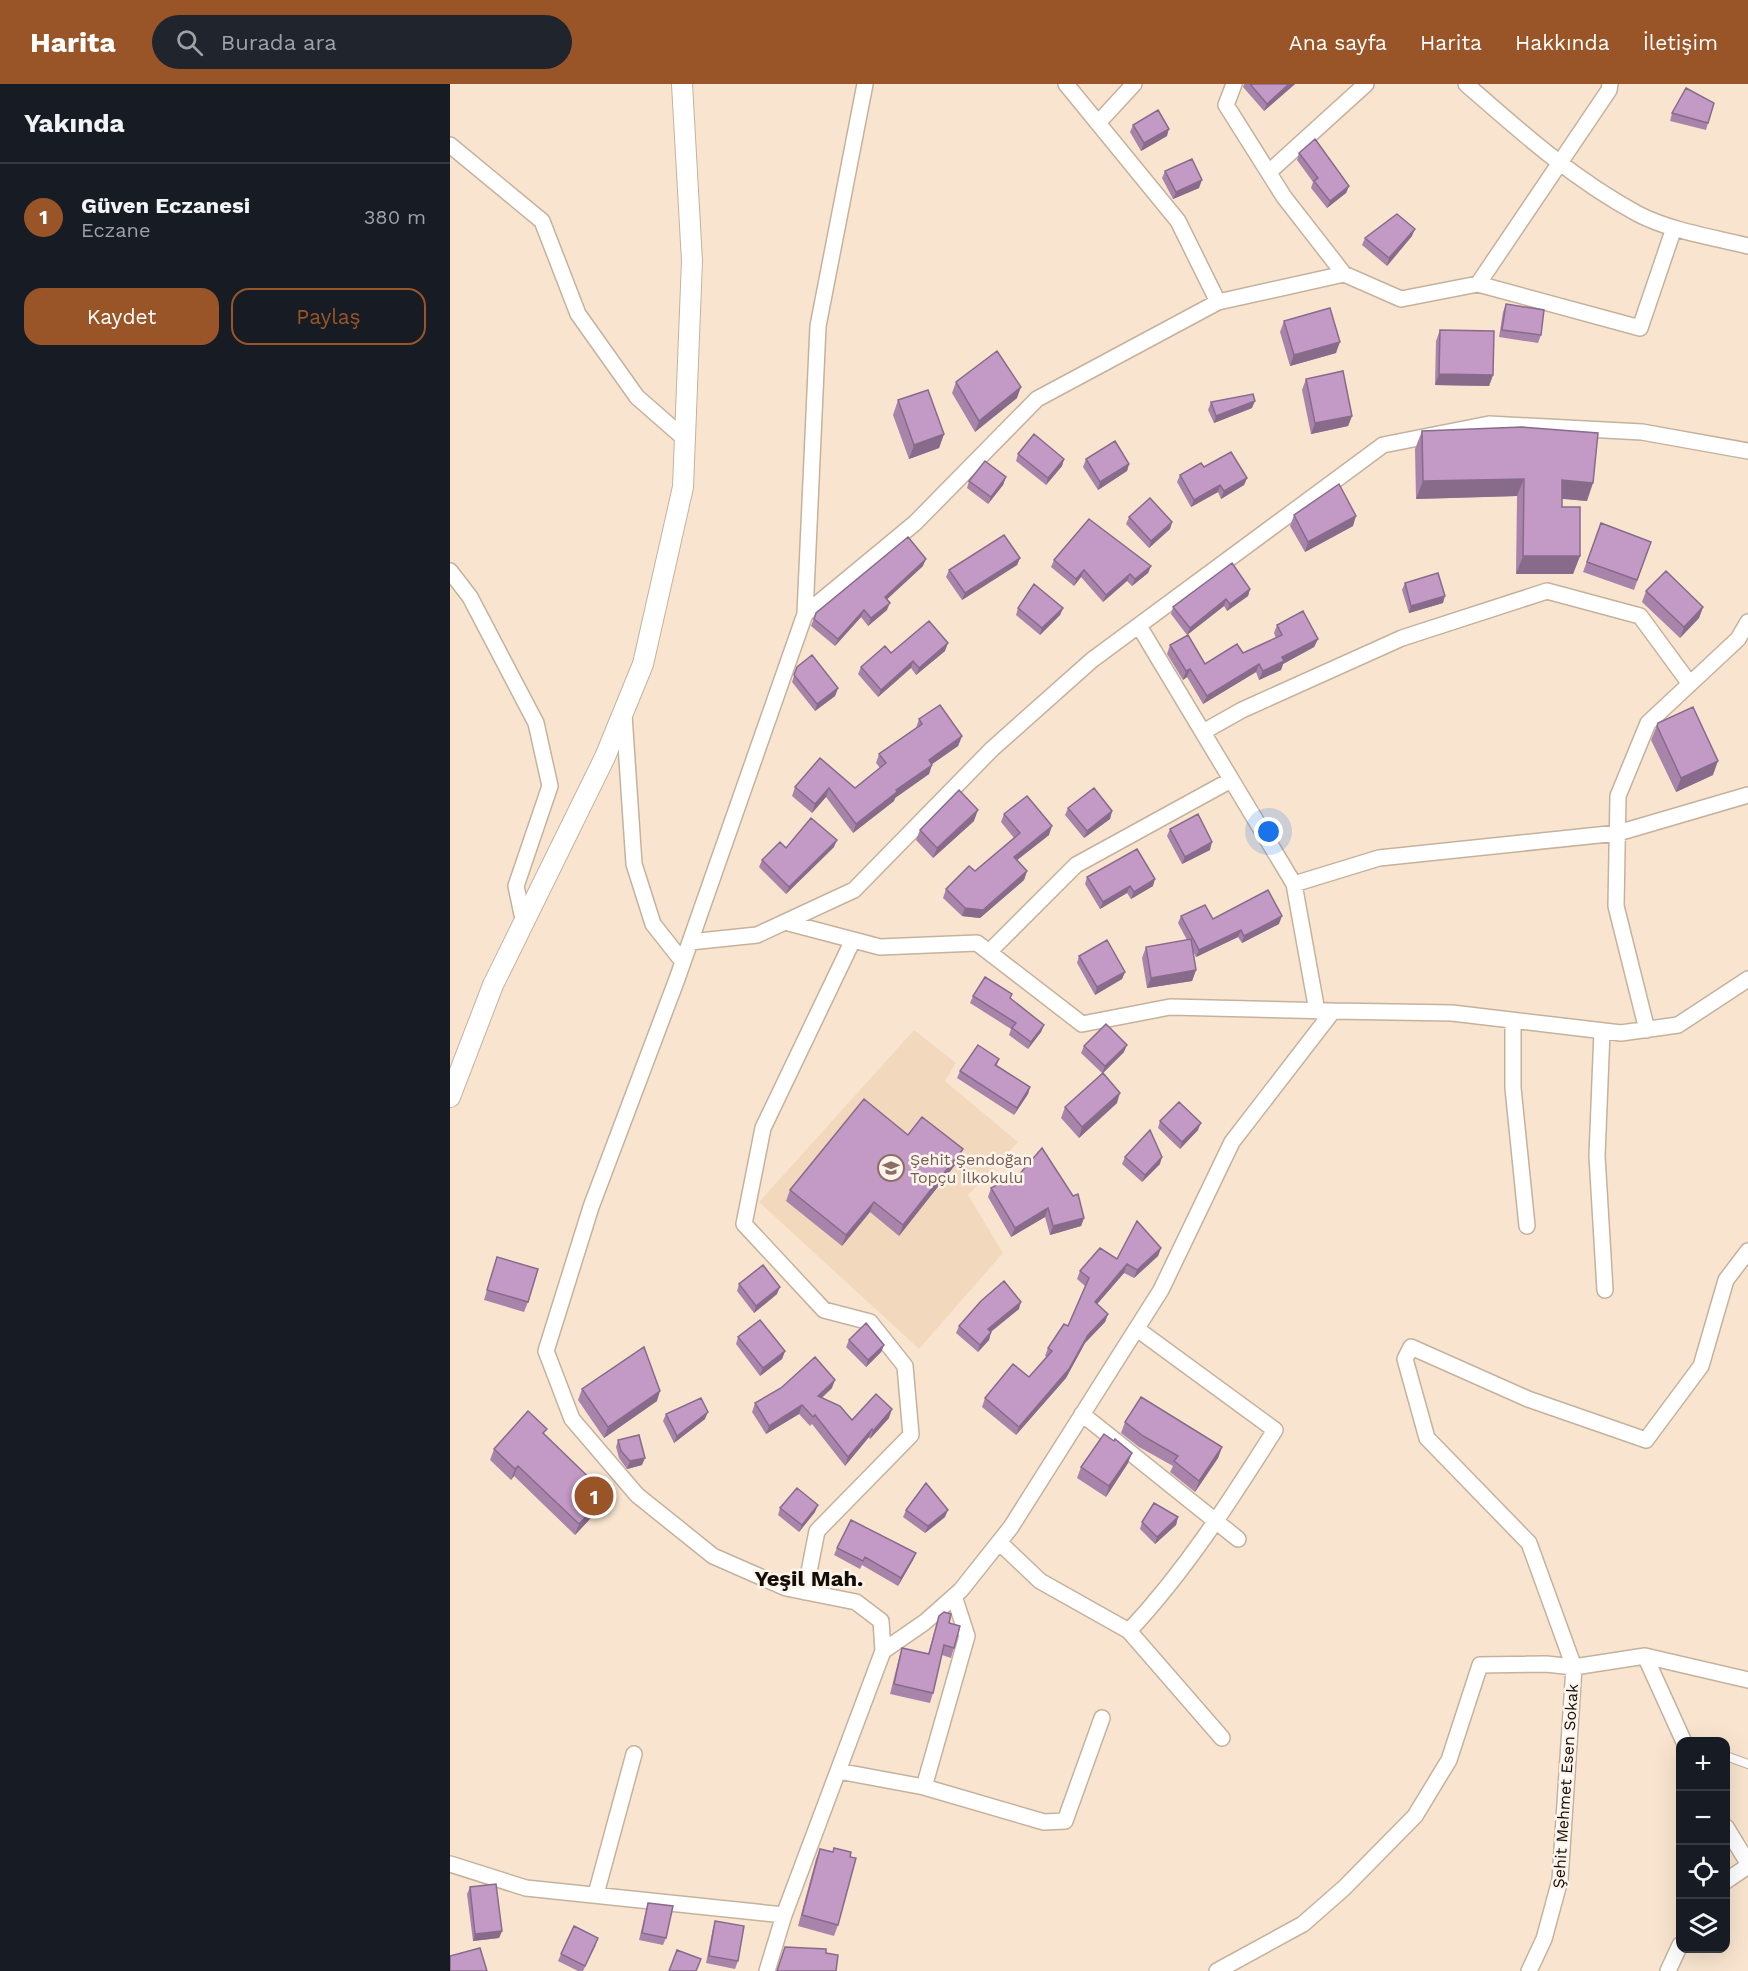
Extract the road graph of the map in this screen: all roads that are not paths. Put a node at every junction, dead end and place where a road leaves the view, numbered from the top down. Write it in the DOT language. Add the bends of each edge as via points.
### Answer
graph roads {
  1 [pos="682,84"];
  2 [pos="865,84"];
  3 [pos="1066,84"];
  4 [pos="1134,84"];
  5 [pos="1234,84"];
  6 [pos="1366,84"];
  7 [pos="1466,84"];
  8 [pos="1610,84"];
  9 [pos="1098,123"];
  10 [pos="450,145"];
  11 [pos="1558,164"];
  12 [pos="1269,172"];
  13 [pos="1674,228"];
  14 [pos="1748,246"];
  15 [pos="1344,274"];
  16 [pos="1478,284"];
  17 [pos="1218,302"];
  18 [pos="685,440"];
  19 [pos="1748,451"];
  20 [pos="450,571"];
  21 [pos="805,614"];
  22 [pos="1748,622"];
  23 [pos="1139,626"];
  24 [pos="1690,684"];
  25 [pos="624,712"];
  26 [pos="1203,732"];
  27 [pos="1231,780"];
  28 [pos="1748,795"];
  29 [pos="1618,833"];
  30 [pos="1294,884"];
  31 [pos="786,922"];
  32 [pos="524,924"];
  33 [pos="853,940"];
  34 [pos="690,942"];
  35 [pos="989,952"];
  36 [pos="683,962"];
  37 [pos="1748,979"];
  38 [pos="1317,1011"];
  39 [pos="1333,1011"];
  40 [pos="1513,1021"];
  41 [pos="1647,1030"];
  42 [pos="1602,1031"];
  43 [pos="450,1097"];
  44 [pos="1527,1226"];
  45 [pos="1748,1251"];
  46 [pos="1605,1290"];
  47 [pos="1137,1329"];
  48 [pos="1082,1414"];
  49 [pos="1217,1522"];
  50 [pos="1238,1539"];
  51 [pos="999,1542"];
  52 [pos="805,1592"];
  53 [pos="954,1596"];
  54 [pos="1129,1631"];
  55 [pos="883,1651"];
  56 [pos="1645,1656"];
  57 [pos="1574,1667"];
  58 [pos="1748,1680"];
  59 [pos="1102,1718"];
  60 [pos="1682,1737"];
  61 [pos="1222,1738"];
  62 [pos="634,1754"];
  63 [pos="1730,1758"];
  64 [pos="1748,1764"];
  65 [pos="838,1771"];
  66 [pos="924,1787"];
  67 [pos="1730,1835"];
  68 [pos="450,1864"];
  69 [pos="1748,1865"];
  70 [pos="1730,1878"];
  71 [pos="596,1894"];
  72 [pos="784,1915"];
  73 [pos="1676,1953"];
  74 [pos="767,1971"];
  75 [pos="1217,1971"];
  76 [pos="1530,1971"];
  77 [pos="1668,1971"];
  1 -- 18 [label="street" via="692,261"];
  2 -- 21 [label="street" via="818,326"];
  3 -- 9 [label="street"];
  4 -- 9 [label="street"];
  5 -- 12 [label="street" via="1226,105"];
  6 -- 12 [label="street"];
  7 -- 11 [label="street"];
  8 -- 11 [label="street"];
  9 -- 17 [label="street" via="1178,220"];
  10 -- 18 [label="street" via="542,221 578,314 637,398"];
  11 -- 13 [label="street" via="1639,214"];
  11 -- 16 [label="street"];
  12 -- 15 [label="street"];
  13 -- 14 [label="street"];
  13 -- 16 [label="street" via="1640,328"];
  15 -- 16 [label="street" via="1401,299"];
  15 -- 17 [label="street"];
  17 -- 21 [label="street" via="1037,399 915,523"];
  18 -- 25 [label="street" via="682,486 646,653"];
  19 -- 23 [label="street" via="1642,432 1489,423 1383,444"];
  20 -- 32 [label="street" via="470,597 536,723 550,786 516,886"];
  21 -- 34 [label="street"];
  22 -- 24 [label="street" via="1738,639"];
  23 -- 26 [label="street"];
  23 -- 31 [label="street" via="1092,660 992,749 854,891"];
  24 -- 26 [label="street" via="1640,616 1547,591 1402,638 1242,710"];
  24 -- 29 [label="street" via="1648,723 1618,796"];
  25 -- 32 [label="street"];
  25 -- 36 [label="street" via="634,864 653,924"];
  26 -- 27 [label="street"];
  27 -- 30 [label="street"];
  27 -- 35 [label="street" via="1076,865"];
  28 -- 29 [label="street"];
  29 -- 30 [label="street" via="1379,858"];
  29 -- 41 [label="street" via="1616,906"];
  30 -- 38 [label="street"];
  31 -- 33 [label="street"];
  31 -- 34 [label="street" via="757,935"];
  32 -- 43 [label="street" via="493,985"];
  33 -- 35 [label="street" via="880,947 977,943"];
  33 -- 52 [label="street" via="763,1128 744,1224 824,1310 870,1322 898,1357 905,1366 912,1435 817,1531"];
  34 -- 36 [label="street"];
  35 -- 38 [label="street" via="1082,1024 1170,1007"];
  36 -- 52 [label="street" via="591,1207 546,1351 572,1419 637,1495 713,1556 786,1588"];
  37 -- 41 [label="street" via="1678,1025"];
  38 -- 39 [label="street"];
  39 -- 40 [label="street" via="1452,1013"];
  39 -- 47 [label="street" via="1232,1142 1161,1290"];
  40 -- 42 [label="street"];
  40 -- 44 [label="street" via="1513,1088"];
  41 -- 42 [label="street"];
  42 -- 46 [label="street" via="1597,1156"];
  45 -- 57 [label="street" via="1726,1280 1701,1366 1646,1440 1528,1399 1411,1347 1405,1359 1427,1438 1529,1543"];
  47 -- 48 [label="street"];
  47 -- 49 [label="street" via="1275,1430"];
  48 -- 49 [label="street"];
  48 -- 51 [label="street"];
  49 -- 50 [label="street"];
  49 -- 54 [label="street"];
  51 -- 53 [label="street"];
  51 -- 54 [label="street" via="1040,1581"];
  52 -- 55 [label="street" via="856,1602 881,1621"];
  53 -- 55 [label="street"];
  53 -- 66 [label="street" via="967,1636"];
  54 -- 61 [label="street"];
  55 -- 65 [label="street"];
  56 -- 57 [label="street"];
  56 -- 58 [label="street"];
  56 -- 60 [label="street"];
  57 -- 75 [label="street" via="1480,1665 1449,1760 1415,1816 1303,1924"];
  57 -- 76 [label="street, Şehit Mehmet Esen Sokak" via="1560,1880 1545,1939"];
  59 -- 66 [label="street" via="1065,1821 1044,1822"];
  62 -- 71 [label="street"];
  63 -- 64 [label="lane"];
  65 -- 66 [label="street"];
  65 -- 72 [label="street"];
  67 -- 69 [label="street"];
  68 -- 71 [label="street" via="526,1888"];
  69 -- 70 [label="street"];
  71 -- 72 [label="street"];
  72 -- 74 [label="street"];
  73 -- 77 [label="street"];
}
